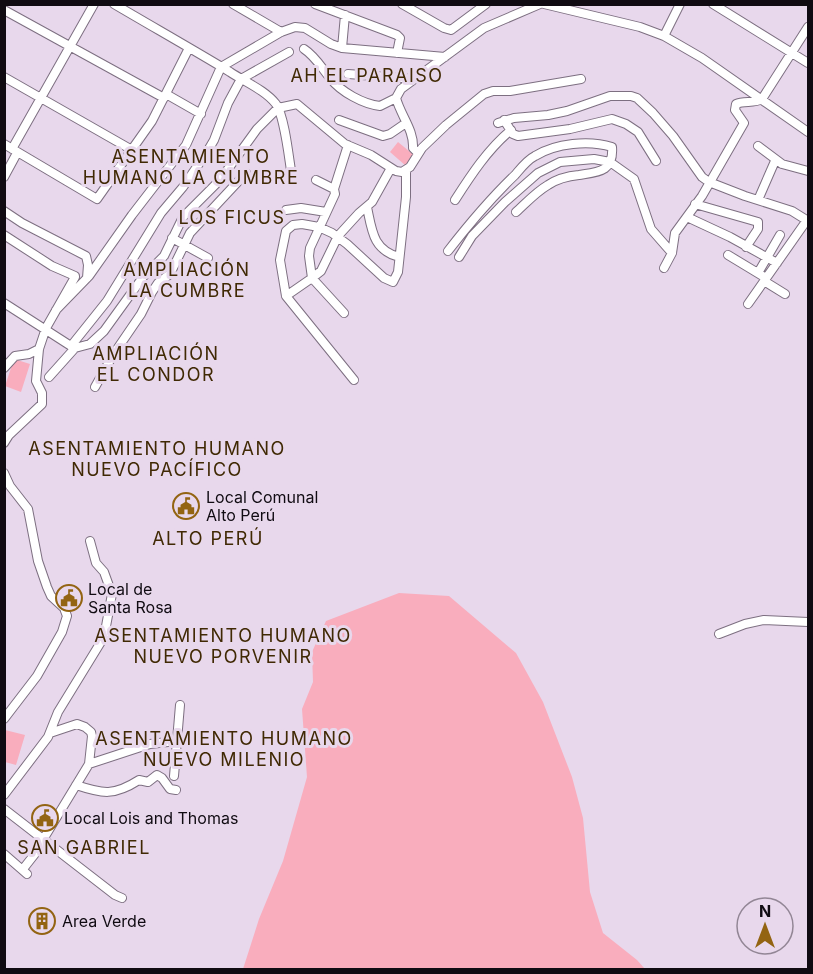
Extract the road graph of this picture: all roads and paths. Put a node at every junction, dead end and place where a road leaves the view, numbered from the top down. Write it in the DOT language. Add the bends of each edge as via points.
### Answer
graph roads {
  1 [pos="93,4"];
  2 [pos="114,4"];
  3 [pos="233,4"];
  4 [pos="315,4"];
  5 [pos="402,4"];
  6 [pos="486,4"];
  7 [pos="540,4"];
  8 [pos="544,4"];
  9 [pos="680,4"];
  10 [pos="717,5"];
  11 [pos="4,10"];
  12 [pos="345,15"];
  13 [pos="808,27"];
  14 [pos="281,32"];
  15 [pos="664,36"];
  16 [pos="71,46"];
  17 [pos="189,48"];
  18 [pos="342,48"];
  19 [pos="304,49"];
  20 [pos="289,52"];
  21 [pos="397,53"];
  22 [pos="792,53"];
  23 [pos="445,57"];
  24 [pos="808,63"];
  25 [pos="221,67"];
  26 [pos="348,74"];
  27 [pos="4,78"];
  28 [pos="241,79"];
  29 [pos="415,79"];
  30 [pos="581,79"];
  31 [pos="165,96"];
  32 [pos="40,98"];
  33 [pos="396,98"];
  34 [pos="762,99"];
  35 [pos="278,108"];
  36 [pos="201,114"];
  37 [pos="339,120"];
  38 [pos="406,123"];
  39 [pos="511,130"];
  40 [pos="808,132"];
  41 [pos="348,146"];
  42 [pos="758,146"];
  43 [pos="11,149"];
  44 [pos="132,150"];
  45 [pos="418,153"];
  46 [pos="656,161"];
  47 [pos="775,161"];
  48 [pos="610,162"];
  49 [pos="391,168"];
  50 [pos="406,170"];
  51 [pos="808,171"];
  52 [pos="246,173"];
  53 [pos="4,177"];
  54 [pos="292,177"];
  55 [pos="316,180"];
  56 [pos="709,182"];
  57 [pos="334,189"];
  58 [pos="455,200"];
  59 [pos="758,200"];
  60 [pos="694,204"];
  61 [pos="367,207"];
  62 [pos="296,208"];
  63 [pos="286,210"];
  64 [pos="4,211"];
  65 [pos="326,212"];
  66 [pos="516,212"];
  67 [pos="687,217"];
  68 [pos="808,221"];
  69 [pos="295,225"];
  70 [pos="319,227"];
  71 [pos="4,235"];
  72 [pos="338,236"];
  73 [pos="780,236"];
  74 [pos="172,238"];
  75 [pos="184,245"];
  76 [pos="746,247"];
  77 [pos="448,251"];
  78 [pos="672,253"];
  79 [pos="728,255"];
  80 [pos="399,257"];
  81 [pos="459,257"];
  82 [pos="208,258"];
  83 [pos="767,259"];
  84 [pos="777,263"];
  85 [pos="664,268"];
  86 [pos="758,273"];
  87 [pos="312,278"];
  88 [pos="86,279"];
  89 [pos="765,280"];
  90 [pos="785,294"];
  91 [pos="286,296"];
  92 [pos="4,303"];
  93 [pos="748,304"];
  94 [pos="56,310"];
  95 [pos="344,313"];
  96 [pos="46,328"];
  97 [pos="73,347"];
  98 [pos="39,349"];
  99 [pos="4,368"];
  100 [pos="49,377"];
  101 [pos="354,380"];
  102 [pos="94,387"];
  103 [pos="7,434"];
  104 [pos="4,443"];
  105 [pos="4,473"];
  106 [pos="90,542"];
  107 [pos="808,622"];
  108 [pos="719,634"];
  109 [pos="180,705"];
  110 [pos="7,708"];
  111 [pos="4,719"];
  112 [pos="50,733"];
  113 [pos="177,741"];
  114 [pos="89,764"];
  115 [pos="174,776"];
  116 [pos="76,785"];
  117 [pos="176,790"];
  118 [pos="4,795"];
  119 [pos="4,809"];
  120 [pos="44,840"];
  121 [pos="4,854"];
  122 [pos="122,898"];
  1 -- 16 [label="street"];
  2 -- 17 [label="street"];
  3 -- 14 [label="street"];
  4 -- 12 [label="street"];
  5 -- 6 [label="street" via="451,30"];
  7 -- 23 [label="street" via="484,28"];
  8 -- 15 [label="street"];
  9 -- 15 [label="street"];
  10 -- 22 [label="street"];
  11 -- 16 [label="street"];
  12 -- 18 [label="street"];
  12 -- 21 [label="street" via="399,36"];
  13 -- 22 [label="street"];
  14 -- 18 [label="street" via="305,28"];
  14 -- 25 [label="street"];
  15 -- 34 [label="street"];
  16 -- 31 [label="street"];
  16 -- 32 [label="street"];
  17 -- 25 [label="street"];
  17 -- 31 [label="street"];
  18 -- 21 [label="street"];
  19 -- 33 [label="street" via="335,84 360,100 380,106"];
  20 -- 28 [label="street"];
  21 -- 23 [label="street"];
  22 -- 24 [label="street"];
  22 -- 34 [label="street"];
  23 -- 29 [label="street"];
  25 -- 28 [label="street"];
  25 -- 36 [label="street"];
  26 -- 29 [label="street"];
  27 -- 32 [label="street"];
  28 -- 35 [label="street"];
  28 -- 97 [label="street" via="207,152 161,213 107,301"];
  29 -- 33 [label="street"];
  30 -- 45 [label="street" via="484,94"];
  31 -- 36 [label="street"];
  31 -- 44 [label="street"];
  32 -- 43 [label="street"];
  32 -- 44 [label="street"];
  33 -- 38 [label="street"];
  34 -- 40 [label="street"];
  34 -- 56 [label="street" via="736,104 735,110 744,123"];
  35 -- 41 [label="street" via="297,104"];
  35 -- 54 [label="street"];
  35 -- 74 [label="street" via="257,129 220,180 183,217"];
  36 -- 88 [label="street" via="186,145"];
  37 -- 38 [label="street" via="383,136"];
  38 -- 45 [label="street"];
  39 -- 46 [label="street" via="518,136 612,119 638,132"];
  39 -- 56 [label="street" via="501,121 567,111 610,96 632,96 653,113"];
  39 -- 58 [label="street" via="471,174"];
  41 -- 49 [label="street"];
  41 -- 57 [label="street"];
  42 -- 47 [label="street"];
  43 -- 44 [label="street" via="97,199"];
  43 -- 53 [label="street"];
  45 -- 50 [label="street"];
  47 -- 51 [label="street"];
  47 -- 59 [label="street"];
  48 -- 66 [label="street" via="600,171 559,179"];
  48 -- 77 [label="street" via="612,147 601,144 564,146 535,156 495,194"];
  48 -- 78 [label="street" via="634,179 651,229"];
  48 -- 81 [label="street" via="579,159 547,167 505,202 472,236"];
  49 -- 50 [label="street"];
  49 -- 61 [label="street"];
  50 -- 80 [label="street"];
  52 -- 75 [label="street" via="201,220"];
  55 -- 57 [label="street"];
  56 -- 59 [label="street"];
  56 -- 60 [label="street"];
  57 -- 65 [label="street"];
  59 -- 68 [label="street" via="792,211"];
  60 -- 67 [label="street"];
  60 -- 76 [label="street" via="758,222 758,230"];
  61 -- 72 [label="street"];
  61 -- 80 [label="street" via="380,248"];
  62 -- 63 [label="street"];
  62 -- 65 [label="street"];
  62 -- 69 [label="street"];
  64 -- 88 [label="street" via="86,256"];
  65 -- 70 [label="street"];
  67 -- 76 [label="street"];
  67 -- 78 [label="street" via="675,233"];
  68 -- 84 [label="street"];
  69 -- 70 [label="street"];
  69 -- 91 [label="street" via="286,231 280,260"];
  70 -- 72 [label="street"];
  70 -- 87 [label="street" via="309,256"];
  71 -- 94 [label="street" via="75,276"];
  72 -- 80 [label="street" via="389,282 396,278"];
  72 -- 87 [label="street" via="321,271"];
  73 -- 83 [label="street"];
  74 -- 75 [label="street"];
  74 -- 97 [label="street" via="164,256 143,277 104,331 90,344"];
  75 -- 82 [label="street"];
  75 -- 102 [label="street" via="170,274 152,292"];
  76 -- 83 [label="street"];
  78 -- 85 [label="street"];
  79 -- 86 [label="street"];
  83 -- 84 [label="street"];
  83 -- 86 [label="street"];
  84 -- 89 [label="street"];
  86 -- 89 [label="street"];
  87 -- 91 [label="street"];
  87 -- 95 [label="street"];
  88 -- 94 [label="street"];
  89 -- 90 [label="street"];
  89 -- 93 [label="street"];
  91 -- 101 [label="street"];
  92 -- 96 [label="street"];
  94 -- 96 [label="street"];
  96 -- 97 [label="street"];
  96 -- 98 [label="street"];
  97 -- 100 [label="street"];
  98 -- 99 [label="street" via="15,356"];
  98 -- 103 [label="street" via="36,381 42,404"];
  103 -- 104 [label="street"];
  105 -- 110 [label="street" via="28,509 47,587 67,616 37,676"];
  106 -- 112 [label="street" via="112,594 111,608 104,637 58,712"];
  107 -- 108 [label="street" via="764,620"];
  109 -- 113 [label="street"];
  110 -- 111 [label="street"];
  112 -- 114 [label="street" via="77,724 86,727 92,736"];
  112 -- 118 [label="street"];
  113 -- 114 [label="street" via="150,744"];
  113 -- 115 [label="street"];
  114 -- 116 [label="street"];
  116 -- 117 [label="street" via="108,794 139,780 148,782 157,775"];
  116 -- 120 [label="street"];
  119 -- 120 [label="street"];
  120 -- 121 [label="street" via="25,872"];
  120 -- 122 [label="street"];
}
